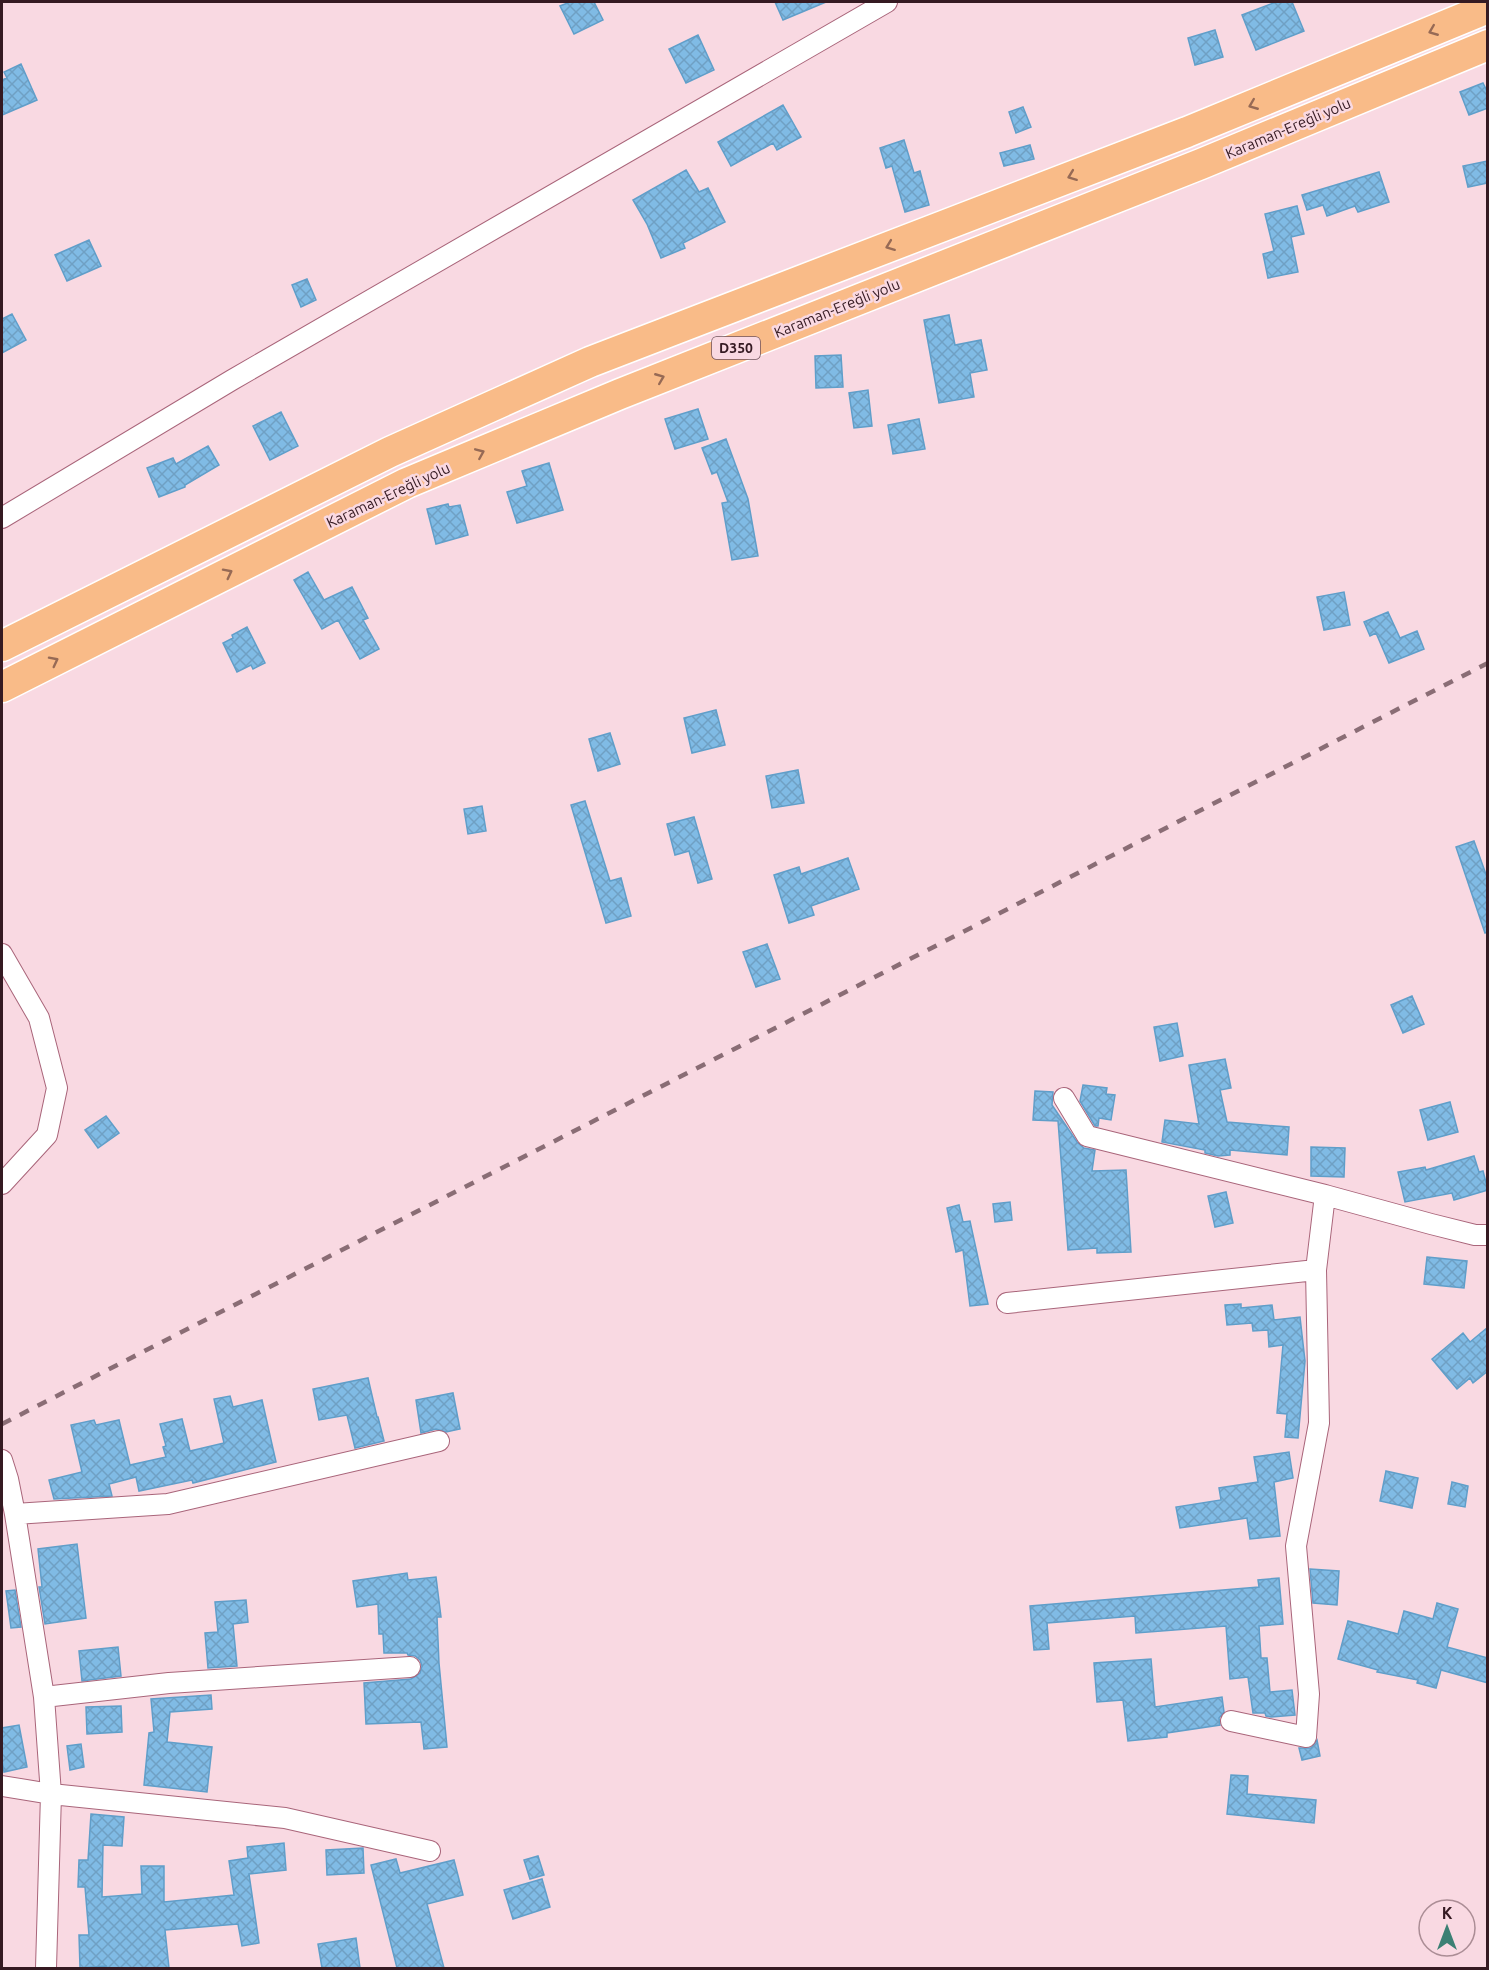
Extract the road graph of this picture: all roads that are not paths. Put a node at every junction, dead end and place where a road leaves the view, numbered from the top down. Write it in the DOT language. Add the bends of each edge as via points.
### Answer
graph roads {
  1 [pos="887,2"];
  2 [pos="1488,8"];
  3 [pos="1488,45"];
  4 [pos="2,518"];
  5 [pos="2,646"];
  6 [pos="2,687"];
  7 [pos="2,954"];
  8 [pos="1064,1098"];
  9 [pos="2,1184"];
  10 [pos="1325,1195"];
  11 [pos="1488,1235"];
  12 [pos="1317,1270"];
  13 [pos="1006,1303"];
  14 [pos="439,1441"];
  15 [pos="2,1460"];
  16 [pos="15,1514"];
  17 [pos="410,1667"];
  18 [pos="44,1697"];
  19 [pos="1231,1721"];
  20 [pos="2,1786"];
  21 [pos="51,1794"];
  22 [pos="430,1851"];
  23 [pos="46,1968"];
  1 -- 4 [label="street" via="253,368"];
  2 -- 5 [label="highway, D350, one-way" via="1187,132 590,362 390,452"];
  6 -- 3 [label="highway, Karaman-Ereğli yolu / D350, one-way" via="407,483"];
  7 -- 9 [label="street" via="39,1018 57,1088 47,1135"];
  8 -- 10 [label="street" via="1087,1136"];
  10 -- 11 [label="street" via="1475,1235"];
  10 -- 12 [label="street"];
  12 -- 13 [label="street"];
  12 -- 19 [label="street" via="1318,1423 1296,1546 1309,1694 1306,1737"];
  14 -- 16 [label="street" via="168,1504"];
  15 -- 16 [label="street"];
  16 -- 18 [label="street"];
  17 -- 18 [label="street" via="169,1683"];
  18 -- 21 [label="street"];
  20 -- 21 [label="street"];
  21 -- 22 [label="street" via="285,1818"];
  21 -- 23 [label="street"];
}
